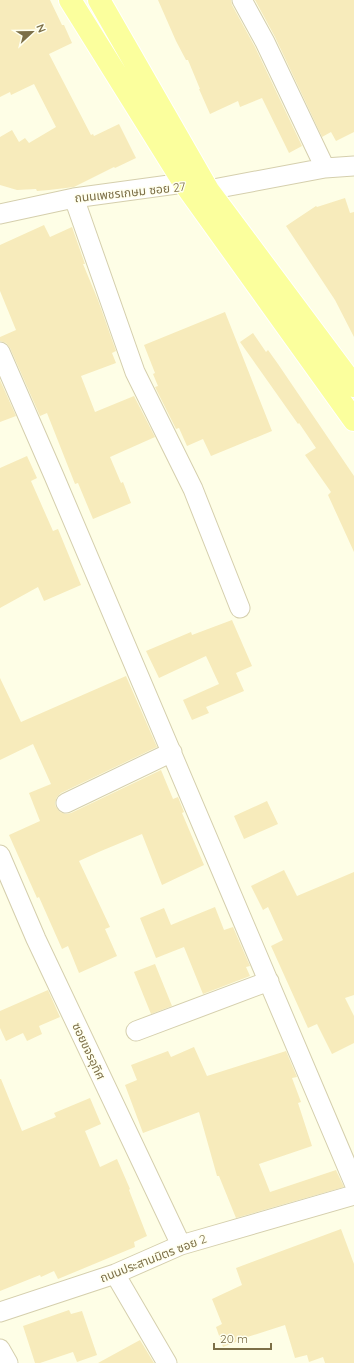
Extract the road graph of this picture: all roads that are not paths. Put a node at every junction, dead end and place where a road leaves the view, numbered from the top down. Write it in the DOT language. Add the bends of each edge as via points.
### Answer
graph roads {
  1 [pos="70,0"];
  2 [pos="99,0"];
  3 [pos="242,0"];
  4 [pos="354,166"];
  5 [pos="325,168"];
  6 [pos="184,183"];
  7 [pos="208,190"];
  8 [pos="74,198"];
  9 [pos="1,211"];
  10 [pos="1,356"];
  11 [pos="354,386"];
  12 [pos="354,420"];
  13 [pos="240,608"];
  14 [pos="172,752"];
  15 [pos="66,802"];
  16 [pos="0,855"];
  17 [pos="269,981"];
  18 [pos="136,1031"];
  19 [pos="354,1183"];
  20 [pos="354,1195"];
  21 [pos="181,1245"];
  22 [pos="115,1274"];
  23 [pos="0,1312"];
  24 [pos="0,1349"];
  25 [pos="8,1363"];
  26 [pos="168,1363"];
  1 -- 6 [label="main road"];
  2 -- 7 [label="main road"];
  3 -- 5 [label="street" via="265,42"];
  4 -- 5 [label="street, ถนนเพชรเกษม ซอย 27"];
  5 -- 7 [label="street, ถนนเพชรเกษม ซอย 27"];
  6 -- 7 [label="street, ถนนเพชรเกษม ซอย 27"];
  6 -- 8 [label="street, ถนนเพชรเกษม ซอย 27"];
  6 -- 12 [label="main road"];
  7 -- 11 [label="main road"];
  8 -- 9 [label="street, ถนนเพชรเกษม ซอย 27"];
  8 -- 13 [label="street" via="135,372 193,489"];
  10 -- 14 [label="street"];
  14 -- 15 [label="street"];
  14 -- 17 [label="street"];
  16 -- 21 [label="street, ซอยขจรอุทิศ" via="36,939"];
  17 -- 18 [label="street"];
  17 -- 19 [label="street"];
  20 -- 21 [label="street, ถนนประสานมิตร ซอย 2"];
  21 -- 22 [label="street, ถนนประสานมิตร ซอย 2"];
  22 -- 23 [label="street, ถนนประสานมิตร ซอย 2"];
  22 -- 26 [label="street"];
  24 -- 25 [label="street"];
}
